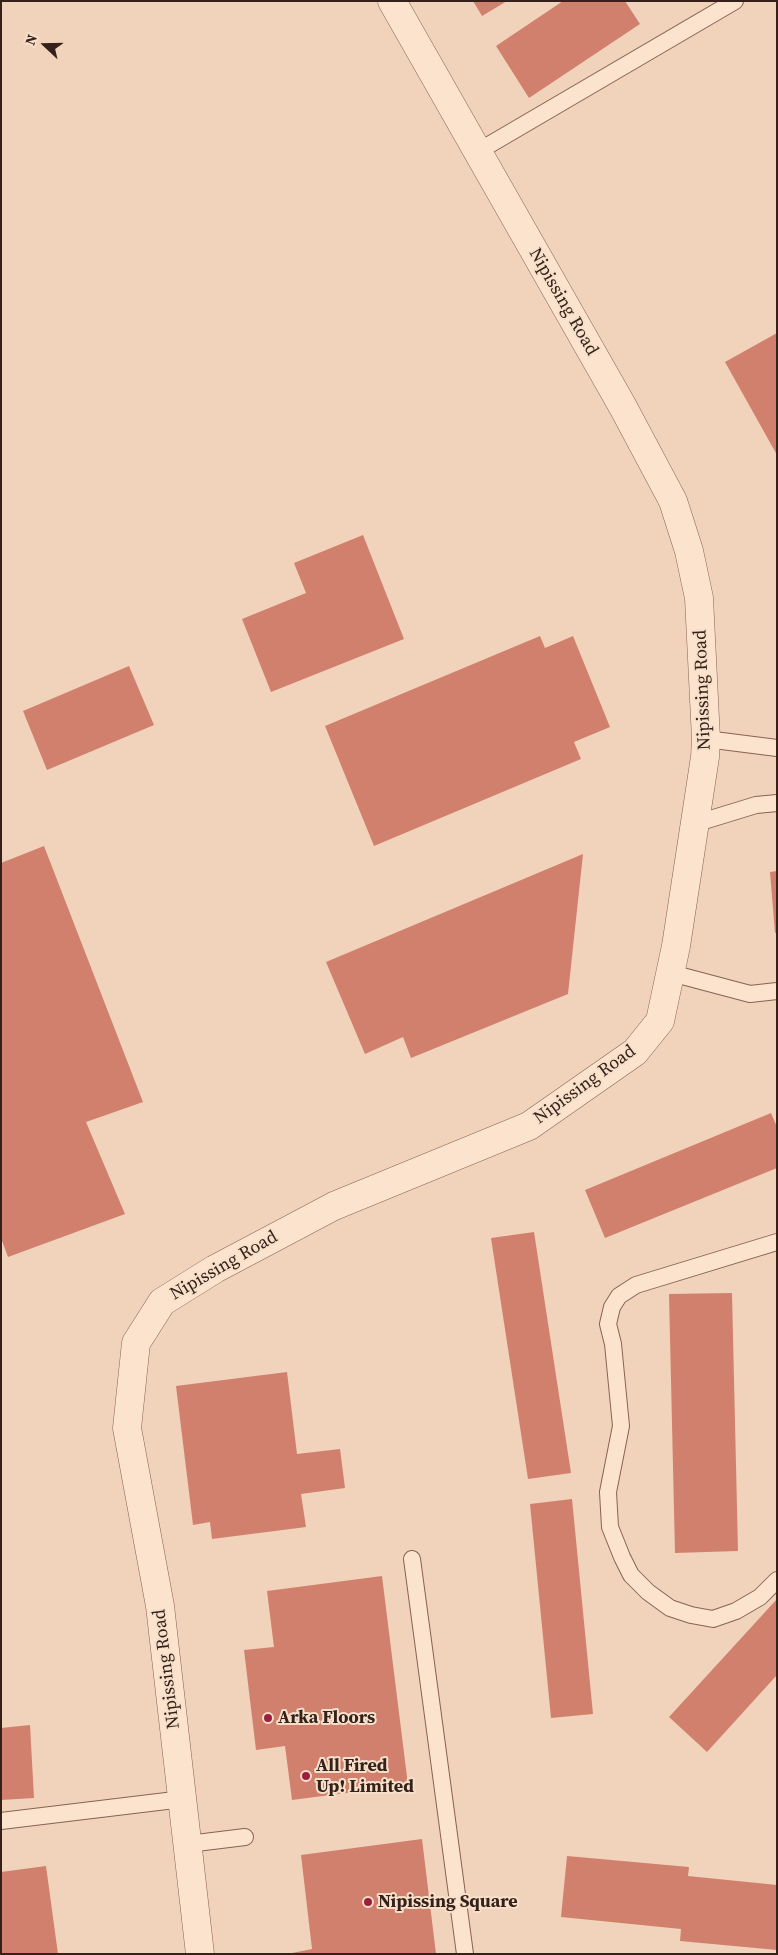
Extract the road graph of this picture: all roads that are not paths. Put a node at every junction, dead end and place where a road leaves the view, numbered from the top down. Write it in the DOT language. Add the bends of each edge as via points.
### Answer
graph roads {
  1 [pos="392,1"];
  2 [pos="735,1"];
  3 [pos="478,152"];
  4 [pos="706,739"];
  5 [pos="777,748"];
  6 [pos="777,803"];
  7 [pos="694,824"];
  8 [pos="671,973"];
  9 [pos="777,990"];
  10 [pos="777,1242"];
  11 [pos="412,1559"];
  12 [pos="777,1580"];
  13 [pos="183,1800"];
  14 [pos="1,1821"];
  15 [pos="245,1837"];
  16 [pos="188,1844"];
  17 [pos="200,1954"];
  18 [pos="465,1954"];
  1 -- 3 [label="street, Nipissing Road"];
  2 -- 3 [label="lane"];
  3 -- 4 [label="street, Nipissing Road" via="619,399 673,501 689,551 699,598"];
  4 -- 5 [label="lane"];
  4 -- 7 [label="street, Nipissing Road"];
  6 -- 7 [label="lane" via="756,805"];
  7 -- 8 [label="street, Nipissing Road"];
  8 -- 9 [label="lane" via="750,994"];
  8 -- 13 [label="street, Nipissing Road" via="660,1021 635,1052 529,1126 334,1206 215,1269 162,1302 136,1343 127,1428 160,1606"];
  10 -- 12 [label="lane" via="636,1285 619,1296 608,1324 621,1426 608,1492 610,1527 631,1575 670,1608 713,1619 736,1611 760,1597"];
  11 -- 18 [label="lane"];
  13 -- 14 [label="lane"];
  13 -- 16 [label="street, Nipissing Road"];
  15 -- 16 [label="lane"];
  16 -- 17 [label="street, Nipissing Road"];
}
